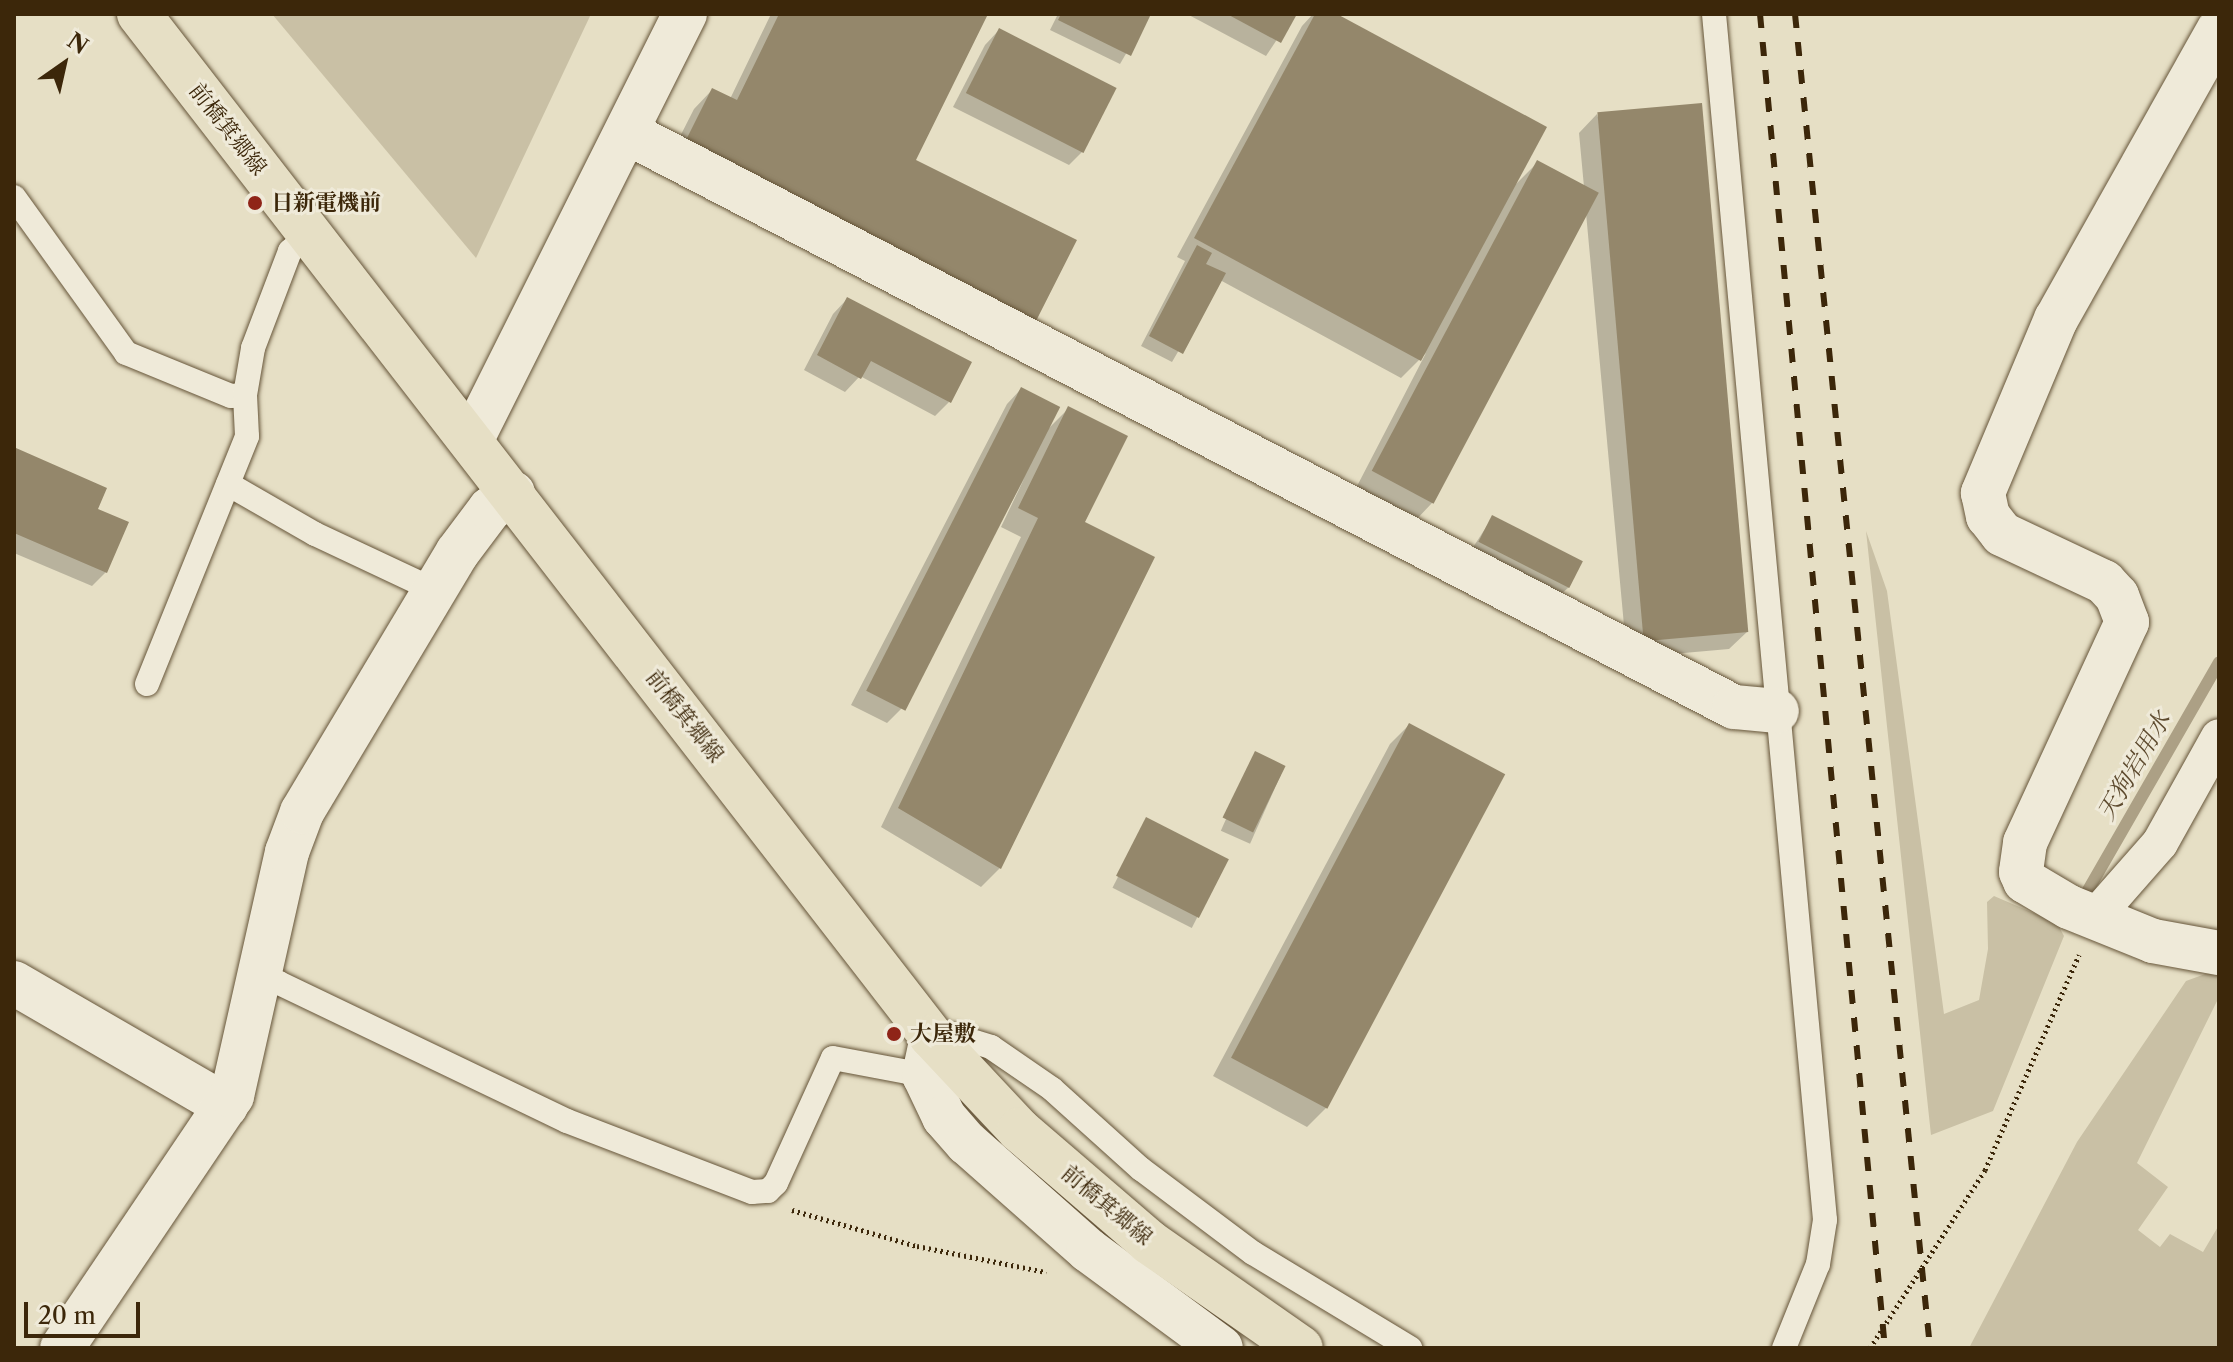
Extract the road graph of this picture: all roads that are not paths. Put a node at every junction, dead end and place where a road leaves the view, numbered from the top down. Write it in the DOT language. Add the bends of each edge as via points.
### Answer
graph roads {
  1 [pos="139,14"];
  2 [pos="685,14"];
  3 [pos="1714,14"];
  4 [pos="2219,29"];
  5 [pos="628,133"];
  6 [pos="14,197"];
  7 [pos="310,234"];
  8 [pos="245,395"];
  9 [pos="471,441"];
  10 [pos="228,484"];
  11 [pos="513,493"];
  12 [pos="434,590"];
  13 [pos="147,684"];
  14 [pos="1777,711"];
  15 [pos="2219,737"];
  16 [pos="2095,917"];
  17 [pos="2219,953"];
  18 [pos="260,980"];
  19 [pos="14,983"];
  20 [pos="928,1056"];
  21 [pos="226,1106"];
  22 [pos="1197,1342"];
  23 [pos="62,1348"];
  24 [pos="1301,1348"];
  25 [pos="1410,1348"];
  26 [pos="1784,1348"];
  1 -- 7 [label="main road, 前橋箕郷線"];
  2 -- 5 [label="street"];
  3 -- 14 [label="lane"];
  4 -- 16 [label="street" via="2056,319 1983,493 1988,516 2002,534 2104,582 2124,612 2122,641 2025,843 2021,872 2036,891"];
  5 -- 9 [label="street"];
  5 -- 14 [label="street" via="1734,707"];
  6 -- 8 [label="lane" via="126,353 231,396"];
  7 -- 8 [label="lane" via="290,251 253,348"];
  7 -- 9 [label="main road, 前橋箕郷線"];
  8 -- 10 [label="lane" via="250,424"];
  9 -- 11 [label="main road, 前橋箕郷線"];
  10 -- 12 [label="lane" via="315,534"];
  10 -- 13 [label="lane"];
  11 -- 12 [label="street" via="490,509"];
  11 -- 20 [label="main road, 前橋箕郷線"];
  12 -- 18 [label="street" via="297,822"];
  14 -- 26 [label="lane" via="1825,1220 1818,1264"];
  15 -- 16 [label="street" via="2160,843"];
  16 -- 17 [label="street" via="2153,941"];
  18 -- 20 [label="lane" via="279,983 567,1121 752,1192 768,1191 833,1058"];
  18 -- 21 [label="street"];
  19 -- 21 [label="street"];
  20 -- 22 [label="street" via="944,1117 967,1143"];
  20 -- 24 [label="main road, 前橋箕郷線" via="1149,1242"];
  20 -- 25 [label="lane" via="971,1039 999,1052 1052,1089 1141,1169 1219,1229 1328,1302"];
  21 -- 23 [label="street"];
}
